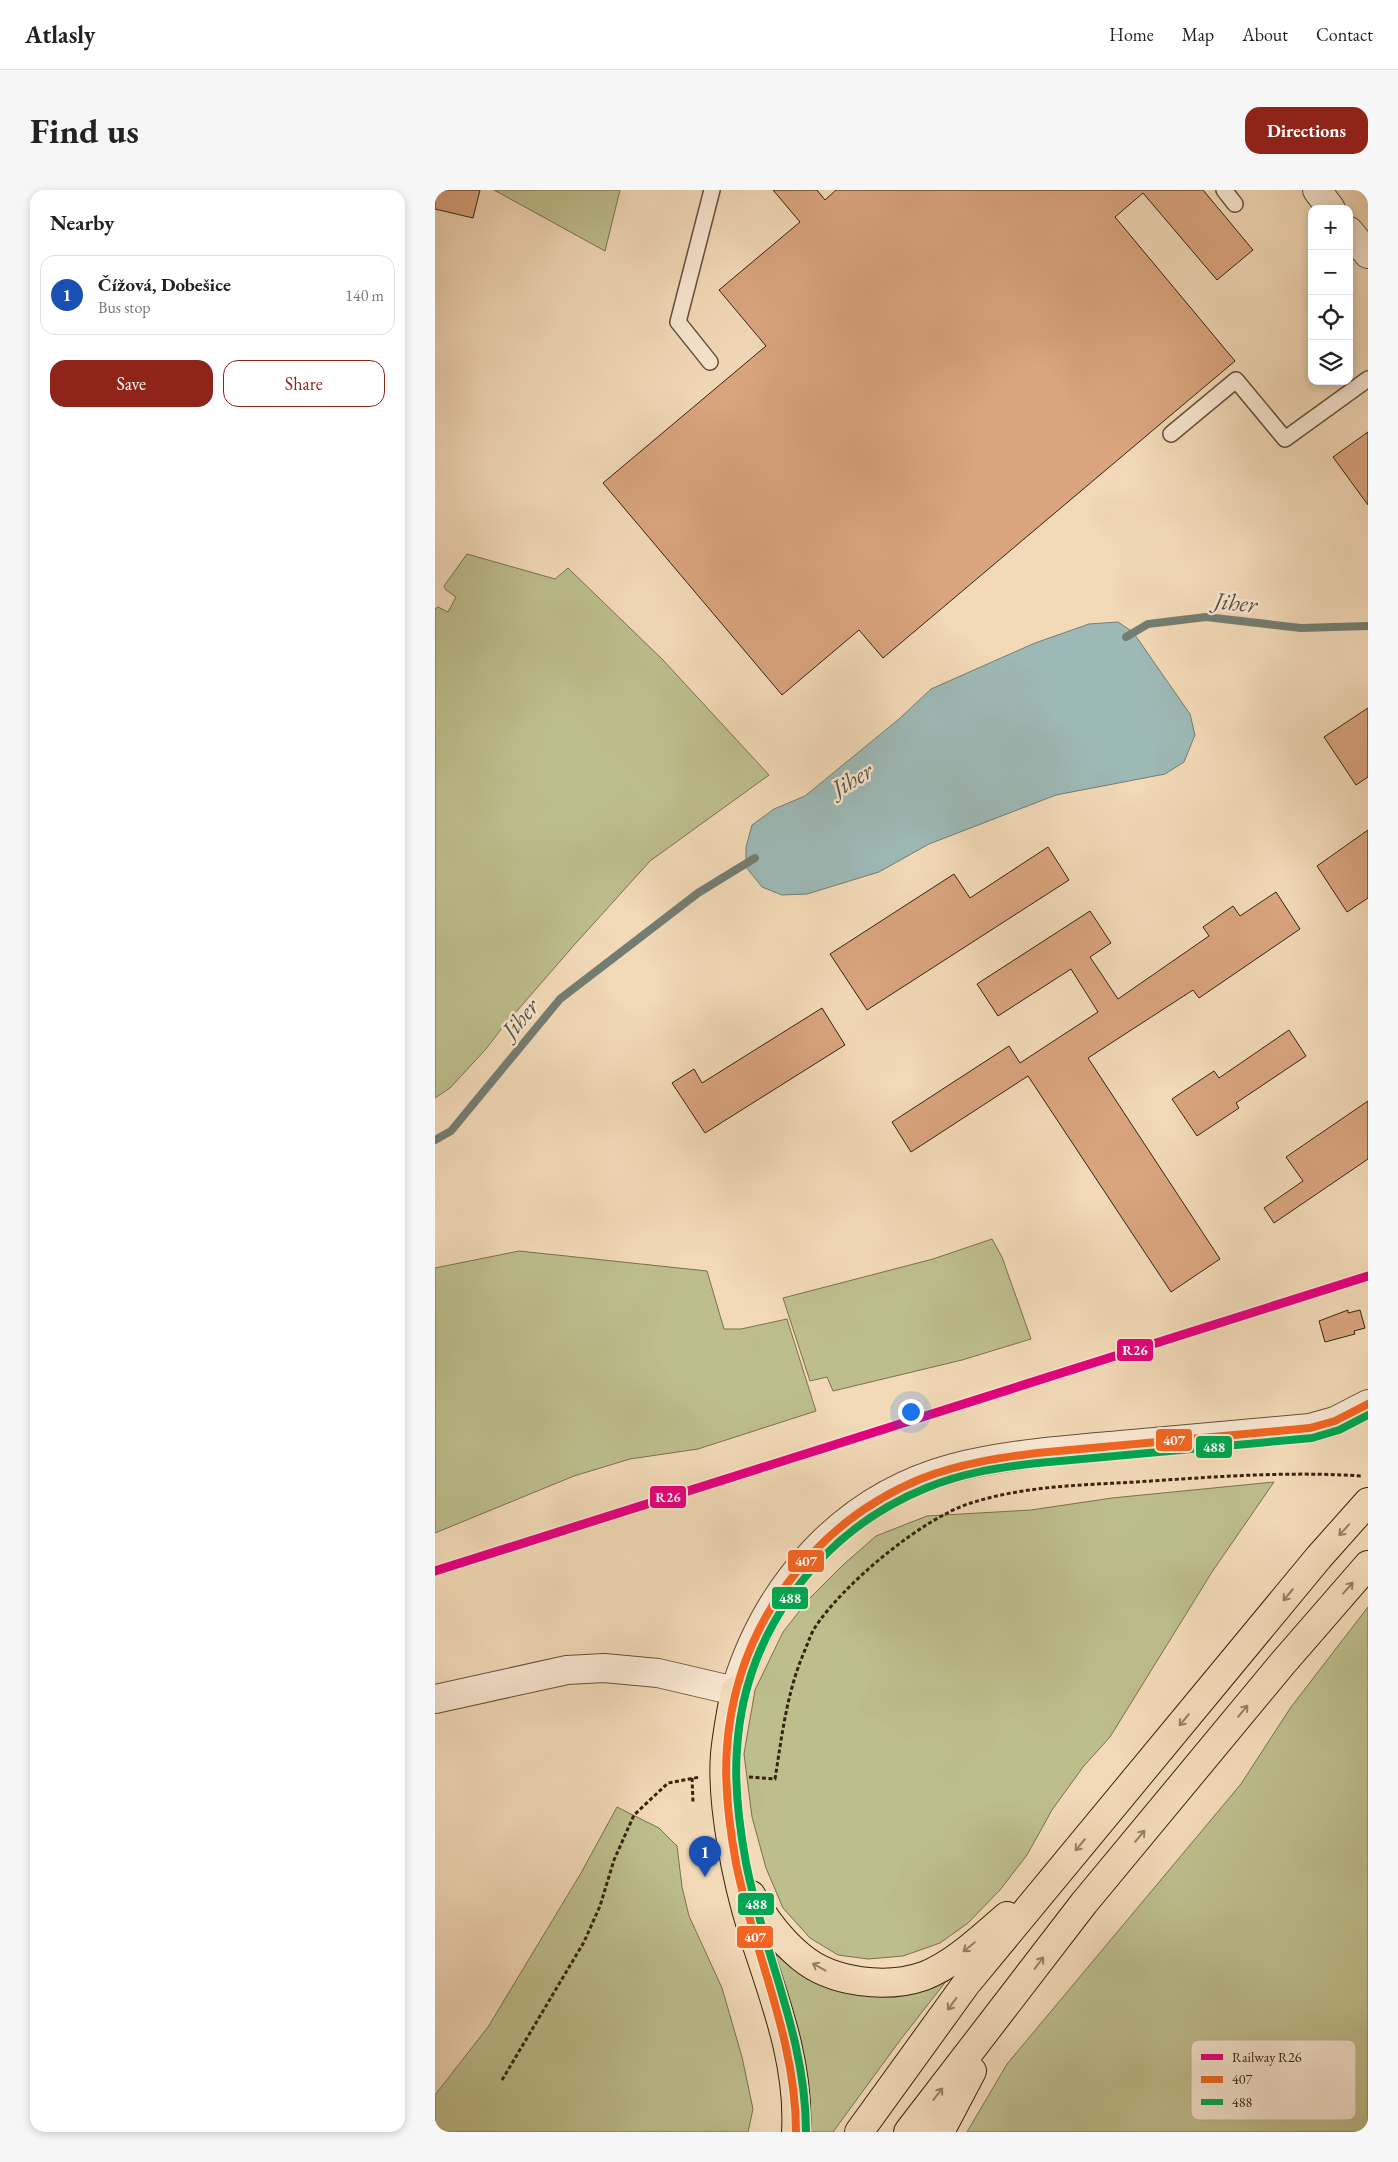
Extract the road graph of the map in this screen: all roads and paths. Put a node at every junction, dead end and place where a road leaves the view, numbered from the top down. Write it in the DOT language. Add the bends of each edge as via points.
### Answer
graph roads {
  1 [pos="712,190"];
  2 [pos="1224,190"];
  3 [pos="1317,190"];
  4 [pos="1235,204"];
  5 [pos="1328,205"];
  6 [pos="1353,236"];
  7 [pos="1368,254"];
  8 [pos="710,362"];
  9 [pos="1368,379"];
  10 [pos="1171,434"];
  11 [pos="1368,1404"];
  12 [pos="1368,1476"];
  13 [pos="1368,1502"];
  14 [pos="1368,1565"];
  15 [pos="735,1690"];
  16 [pos="435,1699"];
  17 [pos="725,1776"];
  18 [pos="692,1778"];
  19 [pos="775,1779"];
  20 [pos="693,1802"];
  21 [pos="738,1869"];
  22 [pos="1048,1884"];
  23 [pos="1009,2002"];
  24 [pos="502,2080"];
  25 [pos="796,2132"];
  26 [pos="859,2132"];
  27 [pos="908,2132"];
  28 [pos="940,2132"];
  1 -- 8 [label="lane" via="678,322"];
  2 -- 4 [label="lane"];
  3 -- 5 [label="street"];
  6 -- 7 [label="street"];
  9 -- 10 [label="lane" via="1285,439 1236,380"];
  11 -- 15 [label="street" via="1335,1421 1310,1428 1055,1450 983,1461 921,1479 893,1492 841,1526 798,1568 754,1637"];
  12 -- 19 [label="path" via="1224,1476 1060,1487 1017,1492 970,1503 940,1517 876,1563 847,1590 814,1630 792,1685"];
  13 -- 22 [label="highway, one-way"];
  23 -- 14 [label="highway, one-way" via="1091,1895"];
  15 -- 16 [label="street" via="658,1673 605,1668 567,1670"];
  15 -- 17 [label="highway" via="727,1734"];
  17 -- 18 [label="path"];
  17 -- 21 [label="highway"];
  18 -- 20 [label="path"];
  18 -- 24 [label="path" via="668,1783 634,1815 584,1942"];
  22 -- 21 [label="highway, one-way" via="947,1964 924,1976 875,1982 826,1972 802,1958 761,1913"];
  21 -- 25 [label="highway" via="752,1928 788,2044 797,2114"];
  22 -- 26 [label="highway, one-way" via="966,1984"];
  27 -- 23 [label="highway, one-way"];
  23 -- 28 [label="highway"];
}
